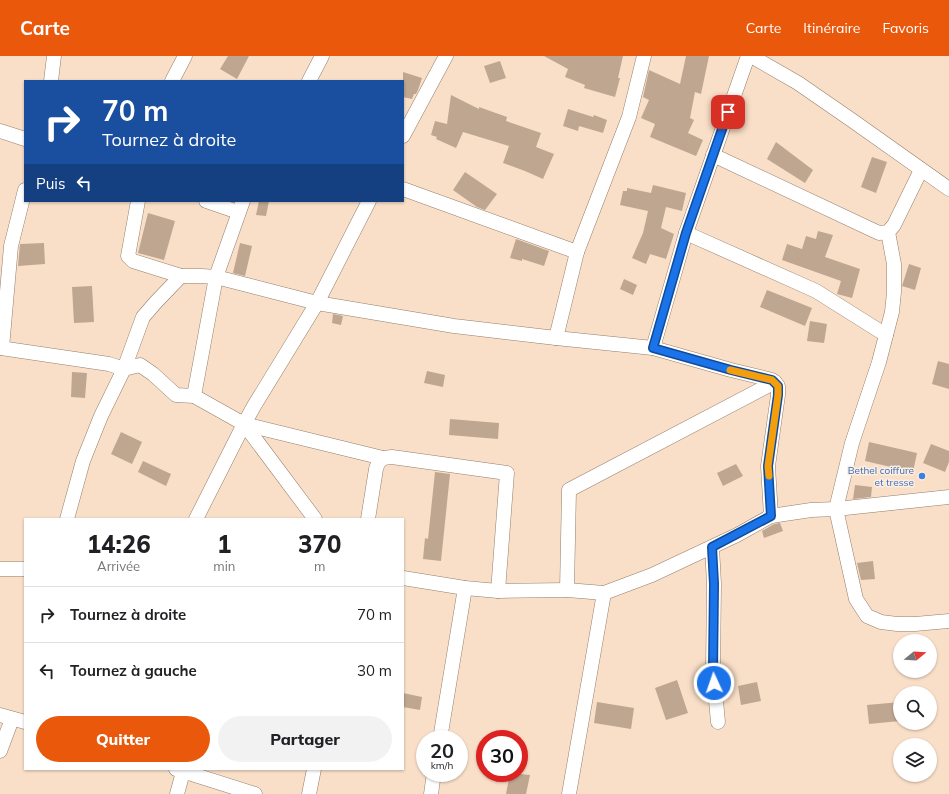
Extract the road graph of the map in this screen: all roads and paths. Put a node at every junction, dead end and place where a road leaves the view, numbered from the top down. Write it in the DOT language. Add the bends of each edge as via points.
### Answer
graph roads {
  1 [pos="54,56"];
  2 [pos="185,56"];
  3 [pos="322,56"];
  4 [pos="446,56"];
  5 [pos="644,56"];
  6 [pos="749,56"];
  7 [pos="51,80"];
  8 [pos="173,80"];
  9 [pos="310,80"];
  10 [pos="0,131"];
  11 [pos="404,134"];
  12 [pos="24,139"];
  13 [pos="714,155"];
  14 [pos="921,170"];
  15 [pos="404,189"];
  16 [pos="949,189"];
  17 [pos="24,194"];
  18 [pos="138,202"];
  19 [pos="213,202"];
  20 [pos="368,202"];
  21 [pos="240,206"];
  22 [pos="888,232"];
  23 [pos="686,233"];
  24 [pos="576,252"];
  25 [pos="181,276"];
  26 [pos="216,277"];
  27 [pos="317,303"];
  28 [pos="886,335"];
  29 [pos="556,338"];
  30 [pos="1,348"];
  31 [pos="653,348"];
  32 [pos="124,369"];
  33 [pos="775,382"];
  34 [pos="194,396"];
  35 [pos="244,424"];
  36 [pos="384,458"];
  37 [pos="949,498"];
  38 [pos="836,509"];
  39 [pos="771,516"];
  40 [pos="67,518"];
  41 [pos="197,518"];
  42 [pos="314,518"];
  43 [pos="368,518"];
  44 [pos="712,547"];
  45 [pos="0,569"];
  46 [pos="24,569"];
  47 [pos="404,578"];
  48 [pos="465,588"];
  49 [pos="567,590"];
  50 [pos="498,591"];
  51 [pos="604,593"];
  52 [pos="949,621"];
  53 [pos="12,719"];
  54 [pos="718,722"];
  55 [pos="441,730"];
  56 [pos="0,751"];
  57 [pos="179,770"];
  58 [pos="314,770"];
  59 [pos="433,782"];
  60 [pos="177,794"];
  61 [pos="255,794"];
  62 [pos="309,794"];
  63 [pos="431,794"];
  64 [pos="570,794"];
  1 -- 7 [label="street"];
  2 -- 8 [label="street"];
  3 -- 9 [label="street"];
  4 -- 11 [label="street"];
  5 -- 24 [label="street" via="629,117"];
  6 -- 13 [label="street"];
  6 -- 14 [label="street" via="798,83"];
  10 -- 12 [label="street"];
  13 -- 22 [label="street" via="879,233"];
  13 -- 23 [label="street"];
  14 -- 16 [label="street"];
  14 -- 22 [label="street" via="894,225"];
  15 -- 24 [label="street"];
  17 -- 30 [label="street" via="11,246"];
  18 -- 25 [label="street" via="128,256 133,261"];
  19 -- 21 [label="street"];
  20 -- 27 [label="street"];
  21 -- 26 [label="street"];
  22 -- 28 [label="street" via="894,264 894,292"];
  23 -- 28 [label="street" via="816,291"];
  23 -- 31 [label="street"];
  24 -- 29 [label="street"];
  25 -- 26 [label="street"];
  25 -- 32 [label="street" via="143,318"];
  26 -- 27 [label="street"];
  26 -- 34 [label="street"];
  27 -- 29 [label="street" via="454,326"];
  27 -- 35 [label="street"];
  28 -- 38 [label="street" via="852,443"];
  29 -- 31 [label="street"];
  30 -- 32 [label="street" via="109,364"];
  31 -- 33 [label="street"];
  32 -- 34 [label="street" via="140,365 176,395"];
  32 -- 40 [label="street" via="100,416 83,460"];
  33 -- 39 [label="street" via="778,386 778,395 768,466"];
  33 -- 49 [label="street" via="569,490"];
  34 -- 35 [label="street"];
  35 -- 36 [label="street"];
  35 -- 41 [label="street"];
  35 -- 42 [label="street"];
  36 -- 43 [label="street" via="376,469"];
  36 -- 50 [label="street" via="508,473"];
  37 -- 38 [label="street"];
  38 -- 39 [label="street"];
  38 -- 52 [label="street" via="856,599 868,616 881,622 896,624"];
  39 -- 44 [label="street"];
  44 -- 51 [label="street" via="652,575"];
  44 -- 54 [label="street" via="713,669"];
  45 -- 46 [label="street"];
  47 -- 48 [label="street"];
  48 -- 50 [label="street"];
  48 -- 55 [label="street"];
  49 -- 50 [label="street"];
  49 -- 51 [label="street"];
  51 -- 64 [label="street"];
  53 -- 56 [label="street"];
  57 -- 60 [label="street"];
  57 -- 61 [label="street"];
  58 -- 62 [label="street"];
  59 -- 63 [label="street"];
}
